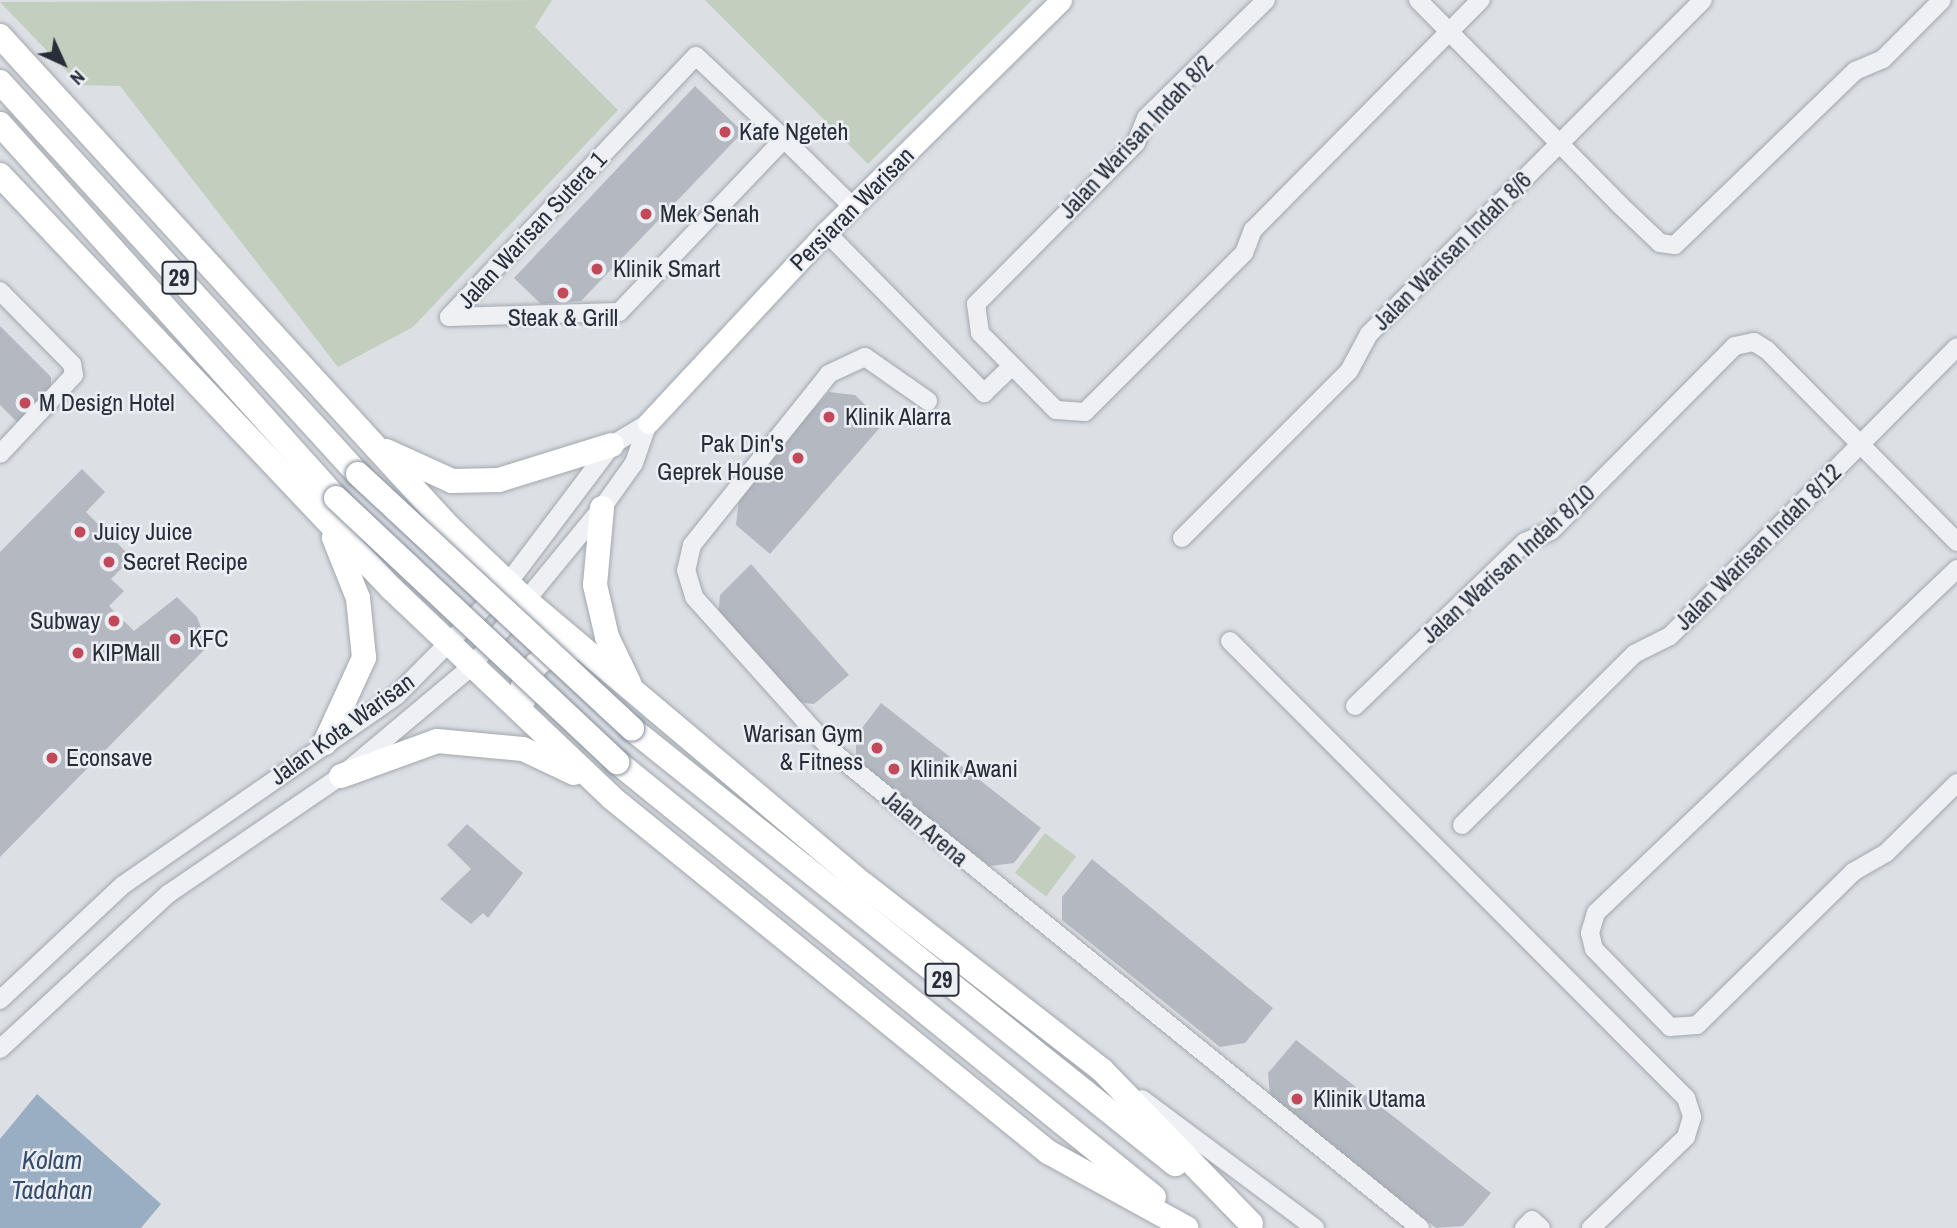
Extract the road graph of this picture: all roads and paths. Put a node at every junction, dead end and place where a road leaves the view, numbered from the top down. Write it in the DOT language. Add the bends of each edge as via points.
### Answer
graph roads {
  1 [pos="1061,0"];
  2 [pos="1266,0"];
  3 [pos="1418,0"];
  4 [pos="1481,0"];
  5 [pos="1703,0"];
  6 [pos="1942,0"];
  7 [pos="1449,32"];
  8 [pos="0,36"];
  9 [pos="0,82"];
  10 [pos="0,124"];
  11 [pos="783,139"];
  12 [pos="1558,145"];
  13 [pos="0,174"];
  14 [pos="853,207"];
  15 [pos="826,232"];
  16 [pos="0,291"];
  17 [pos="1957,347"];
  18 [pos="1012,366"];
  19 [pos="928,401"];
  20 [pos="648,423"];
  21 [pos="361,432"];
  22 [pos="612,445"];
  23 [pos="1858,446"];
  24 [pos="0,454"];
  25 [pos="603,508"];
  26 [pos="331,509"];
  27 [pos="449,527"];
  28 [pos="1182,538"];
  29 [pos="1957,542"];
  30 [pos="1957,569"];
  31 [pos="508,583"];
  32 [pos="391,588"];
  33 [pos="530,603"];
  34 [pos="1230,641"];
  35 [pos="450,644"];
  36 [pos="598,662"];
  37 [pos="472,666"];
  38 [pos="631,688"];
  39 [pos="1354,706"];
  40 [pos="540,730"];
  41 [pos="325,743"];
  42 [pos="341,776"];
  43 [pos="1957,783"];
  44 [pos="612,798"];
  45 [pos="1462,825"];
  46 [pos="0,1000"];
  47 [pos="0,1049"];
  48 [pos="1102,1070"];
  49 [pos="1253,1226"];
  50 [pos="1186,1228"];
  51 [pos="1193,1228"];
  52 [pos="1315,1228"];
  53 [pos="1420,1228"];
  54 [pos="1524,1228"];
  55 [pos="1541,1228"];
  56 [pos="1591,1228"];
  1 -- 14 [label="main road, Persiaran Warisan"];
  2 -- 18 [label="street, Jalan Warisan Indah 8/2" via="1146,118 1136,143 976,304 980,333"];
  3 -- 7 [label="street"];
  4 -- 7 [label="street"];
  5 -- 12 [label="street, Jalan Warisan Indah 8/6"];
  6 -- 12 [label="street" via="1883,59 1855,71 1675,245 1660,243"];
  7 -- 12 [label="street"];
  7 -- 18 [label="street" via="1086,412 1056,410"];
  8 -- 21 [label="highway"];
  9 -- 49 [label="highway, 29, bridge" via="358,474 632,729"];
  10 -- 26 [label="highway, 29"];
  11 -- 11 [label="street, Jalan Warisan Sutera 1" via="619,312 449,317 696,56"];
  11 -- 14 [label="street, Jalan Warisan Sutera 1"];
  12 -- 28 [label="street, Jalan Warisan Indah 8/6" via="1369,334 1349,371"];
  13 -- 26 [label="highway"];
  14 -- 15 [label="main road, Persiaran Warisan"];
  15 -- 18 [label="street" via="984,393"];
  15 -- 20 [label="main road, Persiaran Warisan"];
  16 -- 24 [label="street" via="72,364 67,386"];
  17 -- 23 [label="street, Jalan Warisan Indah 8/12"];
  19 -- 53 [label="street, Jalan Arena" via="866,357 850,359 830,373 692,545 686,570 694,597 832,752"];
  20 -- 22 [label="street, Jalan Kota Warisan"];
  20 -- 25 [label="street, Jalan Kota Warisan" via="634,463"];
  21 -- 22 [label="highway" via="391,455 452,481 499,480"];
  21 -- 27 [label="highway"];
  22 -- 31 [label="street, Jalan Kota Warisan"];
  23 -- 29 [label="street"];
  23 -- 39 [label="street, Jalan Warisan Indah 8/10" via="1754,342 1725,354 1551,531 1525,542"];
  23 -- 45 [label="street, Jalan Warisan Indah 8/12" via="1670,636 1634,654"];
  25 -- 33 [label="street, Jalan Kota Warisan"];
  25 -- 38 [label="highway" via="595,585 607,637"];
  26 -- 32 [label="highway"];
  26 -- 41 [label="highway" via="365,638 361,674"];
  26 -- 51 [label="highway, 29, bridge" via="617,762"];
  27 -- 31 [label="highway"];
  27 -- 32 [label="highway" via="461,562 449,581 430,596"];
  30 -- 43 [label="street" via="1597,913 1590,933 1594,949 1670,1027 1697,1026 1853,872 1886,853"];
  31 -- 33 [label="highway"];
  31 -- 35 [label="street, Jalan Kota Warisan"];
  32 -- 35 [label="highway"];
  33 -- 36 [label="highway"];
  33 -- 37 [label="street, Jalan Kota Warisan"];
  34 -- 56 [label="street" via="1686,1098 1692,1117 1686,1137"];
  35 -- 37 [label="highway"];
  35 -- 41 [label="street, Jalan Kota Warisan" via="397,695"];
  36 -- 38 [label="highway"];
  36 -- 40 [label="highway" via="557,650 537,664 523,686 525,707"];
  37 -- 40 [label="highway"];
  37 -- 42 [label="street, Jalan Kota Warisan"];
  38 -- 48 [label="highway" via="863,884"];
  40 -- 44 [label="highway"];
  41 -- 46 [label="street, Jalan Kota Warisan" via="123,885"];
  42 -- 44 [label="highway" via="437,741 479,742 560,764"];
  42 -- 47 [label="street, Jalan Kota Warisan" via="168,894"];
  44 -- 50 [label="highway" via="1048,1152"];
  48 -- 49 [label="highway"];
  48 -- 52 [label="street"];
  54 -- 55 [label="street" via="1532,1220"];
}
